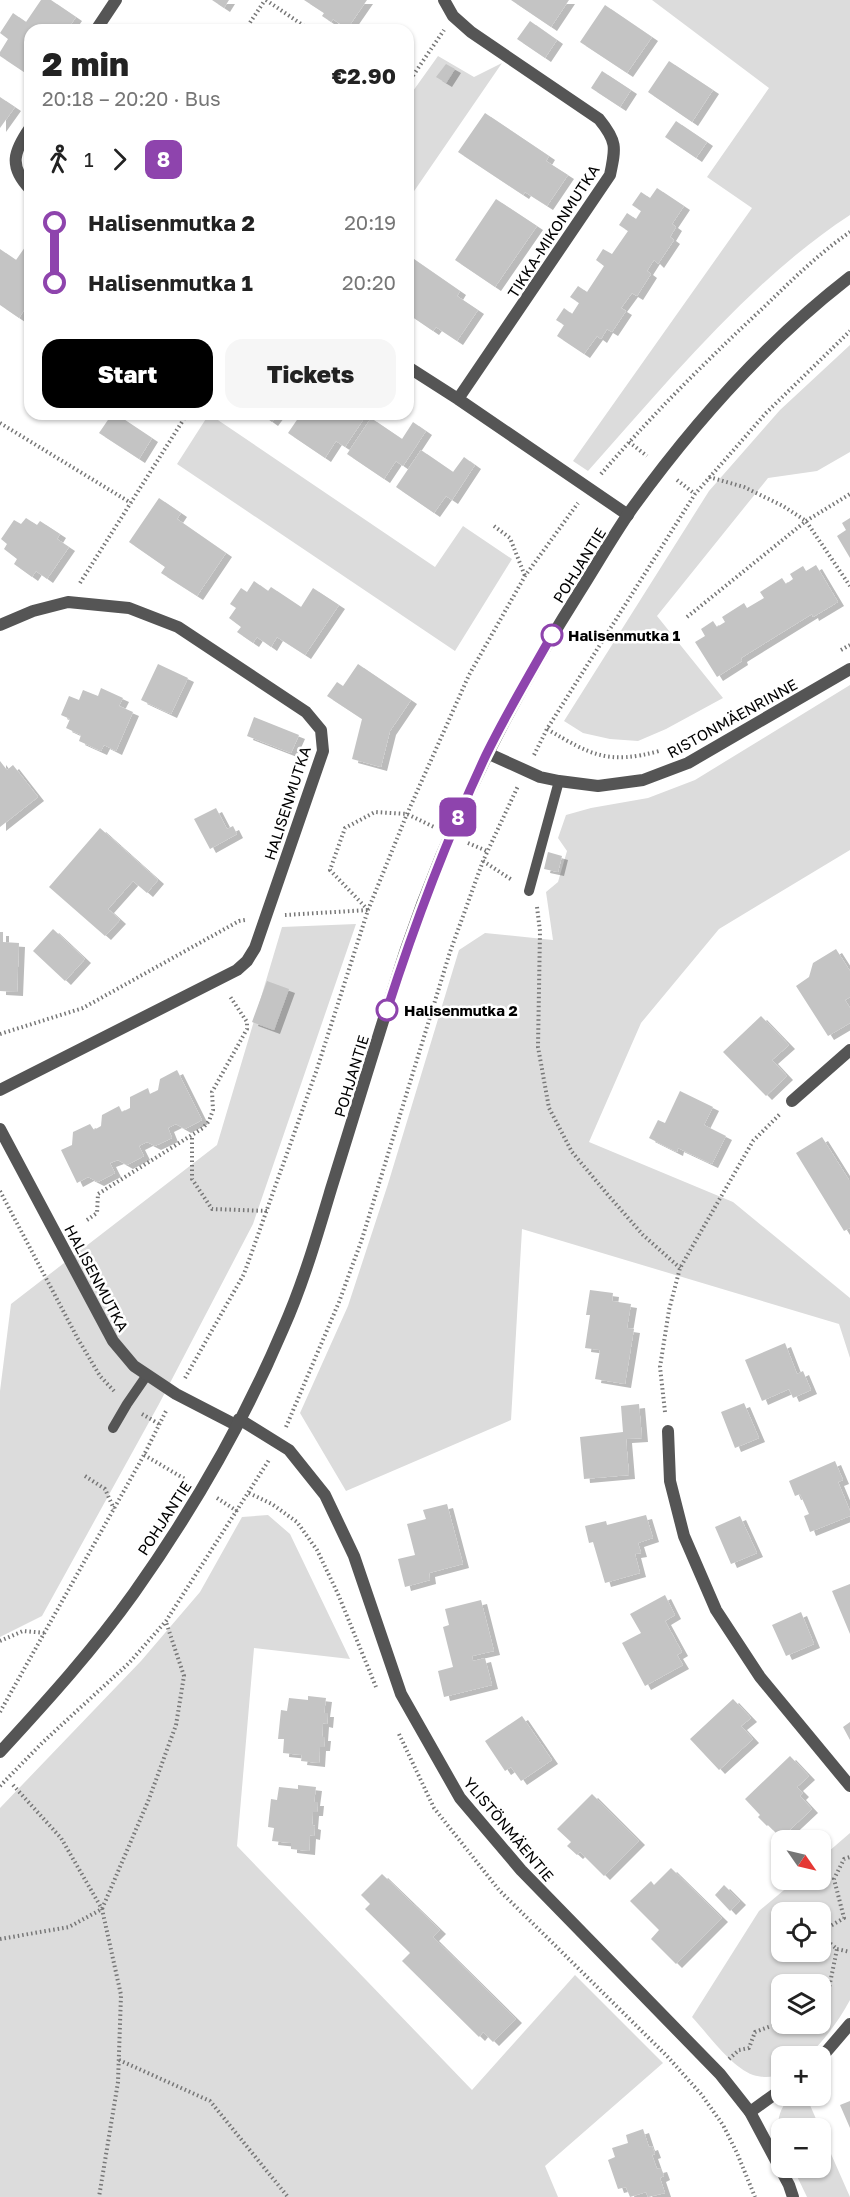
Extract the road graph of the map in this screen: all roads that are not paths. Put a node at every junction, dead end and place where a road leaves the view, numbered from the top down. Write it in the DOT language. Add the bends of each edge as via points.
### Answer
graph roads {
  1 [pos="116,0"];
  2 [pos="444,0"];
  3 [pos="100,24"];
  4 [pos="24,137"];
  5 [pos="24,181"];
  6 [pos="850,277"];
  7 [pos="414,371"];
  8 [pos="458,399"];
  9 [pos="628,515"];
  10 [pos="0,625"];
  11 [pos="850,669"];
  12 [pos="487,753"];
  13 [pos="559,781"];
  14 [pos="528,891"];
  15 [pos="850,1050"];
  16 [pos="0,1090"];
  17 [pos="792,1101"];
  18 [pos="0,1129"];
  19 [pos="147,1375"];
  20 [pos="238,1422"];
  21 [pos="113,1428"];
  22 [pos="668,1431"];
  23 [pos="0,1752"];
  24 [pos="850,1786"];
  25 [pos="850,2024"];
  26 [pos="831,2046"];
  27 [pos="771,2098"];
  28 [pos="750,2112"];
  29 [pos="793,2197"];
  1 -- 3 [label="street"];
  2 -- 8 [label="street, TIKKA-MIKONMUTKA" via="453,16 471,32 599,118 612,134 615,153 610,175"];
  4 -- 5 [label="street" via="17,147 15,162"];
  6 -- 9 [label="street, POHJANTIE" via="820,300 736,381 662,468"];
  7 -- 8 [label="street"];
  8 -- 9 [label="street"];
  9 -- 12 [label="street, POHJANTIE" via="554,632"];
  10 -- 16 [label="street, HALISENMUTKA" via="68,602 129,608 178,627 306,712 321,730 322,750 248,961 219,980"];
  11 -- 13 [label="street, RISTONMÄENRINNE" via="688,763 643,780 598,786"];
  12 -- 13 [label="street, RISTONMÄENRINNE" via="540,777"];
  12 -- 20 [label="street, POHJANTIE" via="450,834 408,945 322,1221 284,1327"];
  13 -- 14 [label="lane"];
  15 -- 17 [label="street"];
  18 -- 19 [label="street, HALISENMUTKA" via="113,1341"];
  19 -- 20 [label="street, HALISENMUTKA" via="176,1394"];
  19 -- 21 [label="lane"];
  20 -- 23 [label="street, POHJANTIE" via="201,1489 133,1593"];
  20 -- 28 [label="street, YLISTÖNMÄENTIE" via="289,1450 325,1495 354,1556 401,1694 460,1798 520,1870 720,2074"];
  22 -- 24 [label="street" via="670,1481 684,1536 716,1610 760,1677"];
  25 -- 26 [label="street"];
  27 -- 28 [label="street"];
  28 -- 29 [label="street, YLISTÖNMÄENTIE"];
}
